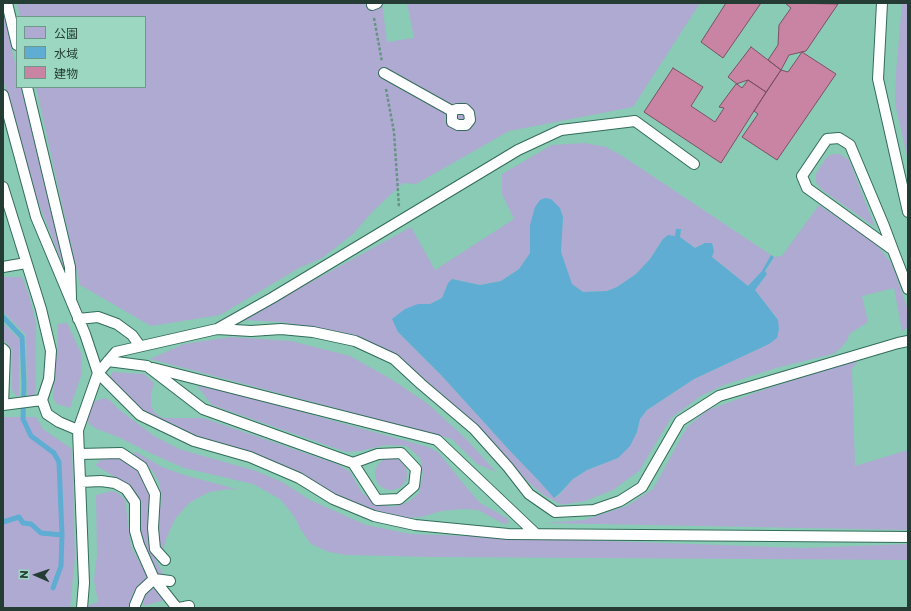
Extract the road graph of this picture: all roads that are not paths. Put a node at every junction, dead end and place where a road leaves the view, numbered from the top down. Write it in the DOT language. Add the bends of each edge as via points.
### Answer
graph roads {
  1 [pos="7,3"];
  2 [pos="882,3"];
  3 [pos="16,41"];
  4 [pos="384,73"];
  5 [pos="27,88"];
  6 [pos="3,95"];
  7 [pos="452,111"];
  8 [pos="694,164"];
  9 [pos="3,187"];
  10 [pos="908,212"];
  11 [pos="893,250"];
  12 [pos="26,263"];
  13 [pos="3,267"];
  14 [pos="908,289"];
  15 [pos="71,304"];
  16 [pos="78,319"];
  17 [pos="217,328"];
  18 [pos="908,341"];
  19 [pos="140,346"];
  20 [pos="3,349"];
  21 [pos="108,361"];
  22 [pos="147,366"];
  23 [pos="98,373"];
  24 [pos="42,400"];
  25 [pos="3,405"];
  26 [pos="78,430"];
  27 [pos="79,454"];
  28 [pos="353,463"];
  29 [pos="80,482"];
  30 [pos="536,534"];
  31 [pos="908,537"];
  32 [pos="164,560"];
  33 [pos="154,580"];
  34 [pos="170,581"];
  35 [pos="189,606"];
  36 [pos="82,608"];
  37 [pos="135,608"];
  38 [pos="178,608"];
  1 -- 3 [label="lane"];
  2 -- 10 [label="lane" via="878,79"];
  4 -- 7 [label="lane"];
  5 -- 15 [label="lane" via="70,267"];
  6 -- 15 [label="lane" via="36,217"];
  8 -- 17 [label="lane" via="635,121 561,130 518,150 272,298"];
  9 -- 12 [label="lane"];
  11 -- 11 [label="lane" via="850,144 839,138 827,139 802,176 807,188"];
  11 -- 14 [label="lane"];
  12 -- 13 [label="lane"];
  12 -- 24 [label="lane" via="51,351 49,379"];
  15 -- 16 [label="lane"];
  16 -- 19 [label="lane" via="98,317 117,324 132,335"];
  16 -- 23 [label="lane"];
  17 -- 18 [label="lane" via="313,332 355,342 394,359 474,429 529,494 555,512 594,510 620,501 642,487 680,421 719,396"];
  17 -- 19 [label="lane"];
  19 -- 21 [label="lane" via="116,352"];
  20 -- 25 [label="lane"];
  21 -- 22 [label="lane"];
  21 -- 23 [label="lane"];
  22 -- 28 [label="lane" via="202,409"];
  22 -- 30 [label="lane" via="438,440"];
  23 -- 26 [label="lane"];
  23 -- 30 [label="lane" via="140,415 194,441 250,457 299,478 333,499 374,516 415,525 508,534"];
  24 -- 25 [label="lane"];
  24 -- 26 [label="lane" via="47,414"];
  26 -- 27 [label="lane"];
  27 -- 29 [label="lane"];
  27 -- 32 [label="lane" via="121,453 142,467 155,494 154,549"];
  28 -- 28 [label="lane" via="378,454 401,453 416,469 414,486 399,499 377,500"];
  29 -- 33 [label="lane" via="101,481 114,483 126,489 135,502 135,531"];
  29 -- 36 [label="lane" via="84,583"];
  30 -- 31 [label="lane"];
  33 -- 34 [label="lane"];
  33 -- 37 [label="lane" via="141,591"];
  33 -- 38 [label="lane"];
  35 -- 38 [label="lane"];
}
